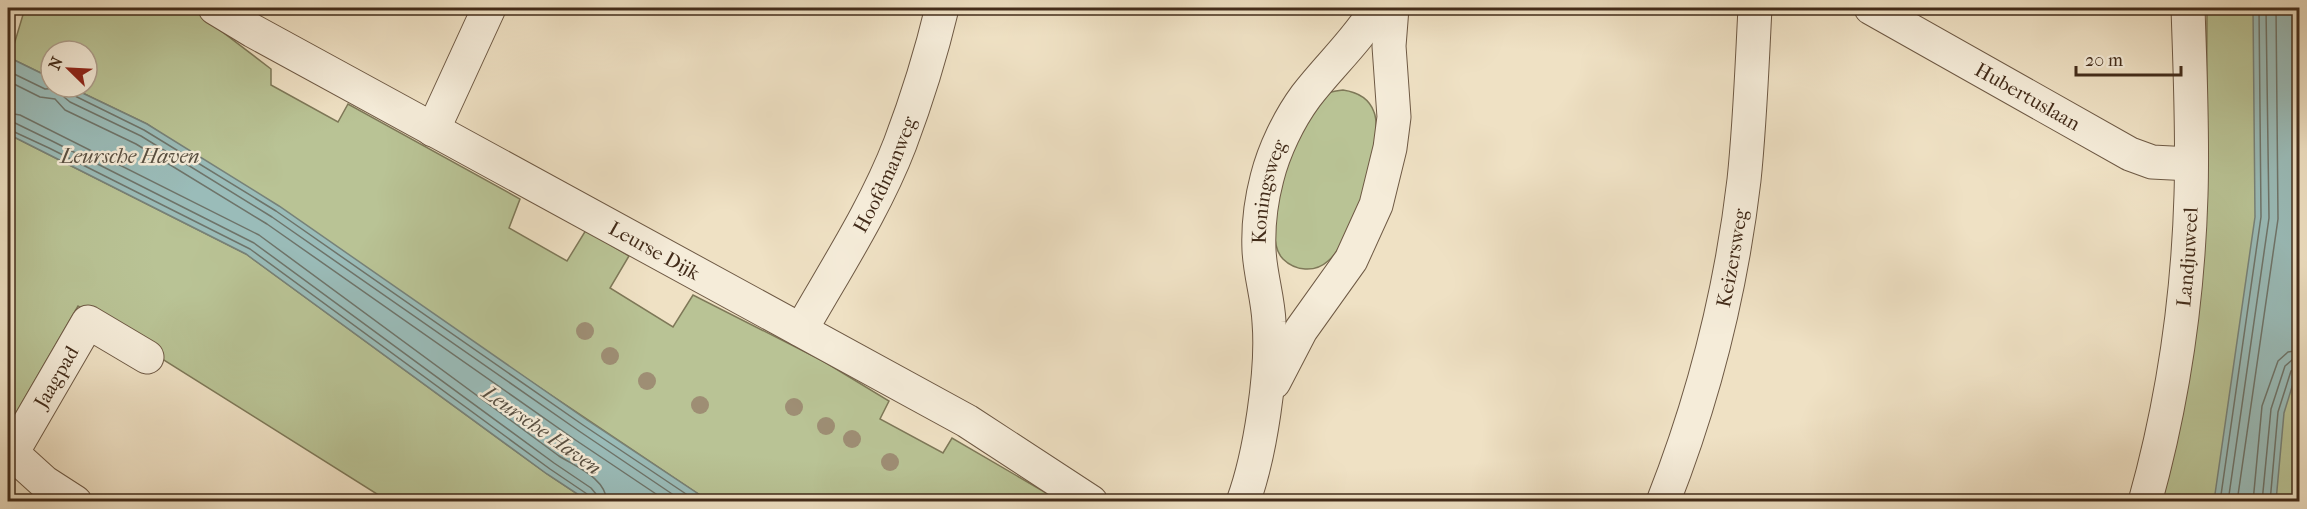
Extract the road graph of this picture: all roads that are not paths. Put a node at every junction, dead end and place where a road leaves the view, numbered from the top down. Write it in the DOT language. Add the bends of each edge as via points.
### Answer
graph roads {
  1 [pos="215,8"];
  2 [pos="489,8"];
  3 [pos="942,8"];
  4 [pos="1377,8"];
  5 [pos="1392,8"];
  6 [pos="1755,8"];
  7 [pos="1871,8"];
  8 [pos="2188,8"];
  9 [pos="433,130"];
  10 [pos="2191,165"];
  11 [pos="801,330"];
  12 [pos="147,357"];
  13 [pos="1263,409"];
  14 [pos="39,492"];
  15 [pos="75,501"];
  16 [pos="1091,501"];
  17 [pos="1243,501"];
  18 [pos="1663,501"];
  19 [pos="2145,501"];
  1 -- 9 [label="street, Leurse Dijk"];
  2 -- 9 [label="street"];
  3 -- 11 [label="street, Hoofdmanweg" via="900,146"];
  4 -- 13 [label="street, Koningsweg" via="1298,108 1267,176 1259,235 1270,337"];
  5 -- 13 [label="street, Koningsweg" via="1389,46 1394,117 1378,198 1351,260 1293,342"];
  6 -- 18 [label="street, Keizersweg" via="1746,160 1729,279 1698,405"];
  7 -- 10 [label="street, Hubertuslaan" via="2130,154 2152,162"];
  8 -- 10 [label="street, Landjuweel"];
  9 -- 11 [label="street, Leurse Dijk"];
  10 -- 19 [label="street, Landjuweel" via="2180,329 2166,413"];
  11 -- 16 [label="street, Leurse Dijk" via="967,421"];
  12 -- 14 [label="street, Jaagpad" via="88,322 12,453"];
  13 -- 17 [label="street, Koningsweg" via="1254,465"];
  14 -- 15 [label="street"];
}
